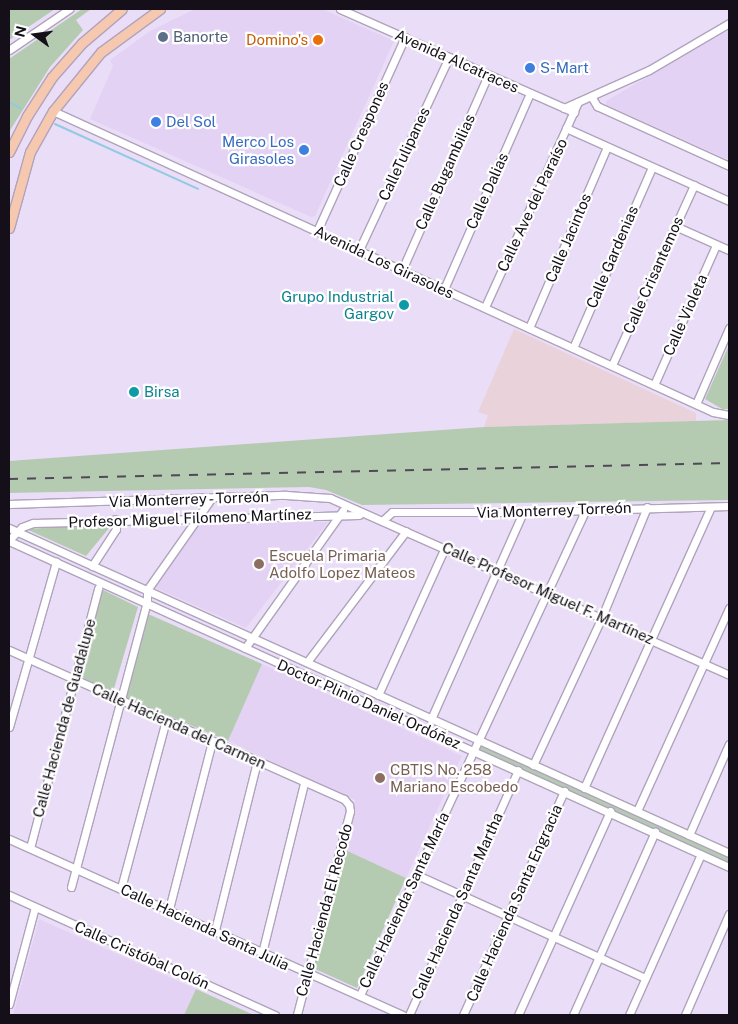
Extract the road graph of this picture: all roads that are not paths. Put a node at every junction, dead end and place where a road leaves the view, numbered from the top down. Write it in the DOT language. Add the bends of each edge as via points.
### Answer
graph roads {
  1 [pos="69,9"];
  2 [pos="122,9"];
  3 [pos="160,9"];
  4 [pos="340,9"];
  5 [pos="729,23"];
  6 [pos="405,37"];
  7 [pos="9,50"];
  8 [pos="449,57"];
  9 [pos="488,75"];
  10 [pos="530,93"];
  11 [pos="591,96"];
  12 [pos="578,102"];
  13 [pos="564,108"];
  14 [pos="53,111"];
  15 [pos="574,112"];
  16 [pos="566,128"];
  17 [pos="607,147"];
  18 [pos="9,152"];
  19 [pos="729,166"];
  20 [pos="652,167"];
  21 [pos="694,185"];
  22 [pos="729,201"];
  23 [pos="675,226"];
  24 [pos="9,228"];
  25 [pos="317,231"];
  26 [pos="716,245"];
  27 [pos="359,250"];
  28 [pos="729,250"];
  29 [pos="402,270"];
  30 [pos="444,289"];
  31 [pos="485,308"];
  32 [pos="529,328"];
  33 [pos="729,328"];
  34 [pos="573,348"];
  35 [pos="612,365"];
  36 [pos="654,385"];
  37 [pos="696,404"];
  38 [pos="729,415"];
  39 [pos="211,499"];
  40 [pos="9,504"];
  41 [pos="344,504"];
  42 [pos="729,506"];
  43 [pos="647,507"];
  44 [pos="711,507"];
  45 [pos="586,509"];
  46 [pos="523,512"];
  47 [pos="342,513"];
  48 [pos="365,515"];
  49 [pos="116,519"];
  50 [pos="199,519"];
  51 [pos="382,521"];
  52 [pos="9,528"];
  53 [pos="17,531"];
  54 [pos="406,531"];
  55 [pos="9,540"];
  56 [pos="445,547"];
  57 [pos="56,562"];
  58 [pos="92,566"];
  59 [pos="498,570"];
  60 [pos="98,588"];
  61 [pos="147,590"];
  62 [pos="547,593"];
  63 [pos="147,602"];
  64 [pos="729,608"];
  65 [pos="601,618"];
  66 [pos="251,638"];
  67 [pos="653,640"];
  68 [pos="244,648"];
  69 [pos="9,650"];
  70 [pos="26,658"];
  71 [pos="307,662"];
  72 [pos="704,664"];
  73 [pos="729,675"];
  74 [pos="72,678"];
  75 [pos="378,694"];
  76 [pos="120,699"];
  77 [pos="431,718"];
  78 [pos="166,720"];
  79 [pos="9,727"];
  80 [pos="212,741"];
  81 [pos="480,741"];
  82 [pos="729,744"];
  83 [pos="474,751"];
  84 [pos="257,761"];
  85 [pos="533,765"];
  86 [pos="518,770"];
  87 [pos="304,783"];
  88 [pos="584,788"];
  89 [pos="564,791"];
  90 [pos="348,805"];
  91 [pos="610,811"];
  92 [pos="636,812"];
  93 [pos="655,832"];
  94 [pos="690,835"];
  95 [pos="9,839"];
  96 [pos="30,848"];
  97 [pos="729,853"];
  98 [pos="702,854"];
  99 [pos="729,866"];
  100 [pos="76,870"];
  101 [pos="417,875"];
  102 [pos="71,887"];
  103 [pos="121,888"];
  104 [pos="9,895"];
  105 [pos="464,895"];
  106 [pos="35,907"];
  107 [pos="169,909"];
  108 [pos="729,914"];
  109 [pos="508,916"];
  110 [pos="215,930"];
  111 [pos="554,936"];
  112 [pos="262,952"];
  113 [pos="599,957"];
  114 [pos="308,974"];
  115 [pos="645,978"];
  116 [pos="360,995"];
  117 [pos="9,1004"];
  118 [pos="275,1015"];
  119 [pos="297,1015"];
  120 [pos="402,1015"];
  121 [pos="408,1015"];
  122 [pos="463,1015"];
  123 [pos="518,1015"];
  124 [pos="573,1015"];
  125 [pos="629,1015"];
  126 [pos="685,1015"];
  1 -- 7 [label="street"];
  2 -- 18 [label="main road" via="82,43 52,77"];
  3 -- 14 [label="main road" via="100,52"];
  4 -- 6 [label="street, Avenida Alcatraces"];
  5 -- 11 [label="street" via="649,70"];
  6 -- 8 [label="street, Avenida Alcatraces"];
  6 -- 25 [label="street, Calle Crespones"];
  8 -- 9 [label="street, Avenida Alcatraces"];
  8 -- 27 [label="street, CalleTulipanes"];
  9 -- 10 [label="street, Avenida Alcatraces"];
  9 -- 29 [label="street, Calle Bugambilias"];
  10 -- 13 [label="street, Avenida Alcatraces"];
  10 -- 30 [label="street, Calle Dalias"];
  11 -- 12 [label="street"];
  11 -- 19 [label="street" via="597,106"];
  12 -- 13 [label="street"];
  12 -- 15 [label="street, Calle Ave del Paraíso"];
  13 -- 15 [label="street, Avenida Alcatraces"];
  14 -- 24 [label="main road" via="30,152"];
  14 -- 25 [label="street, Avenida Los Girasoles"];
  15 -- 16 [label="street, Calle Ave del Paraíso"];
  16 -- 17 [label="street"];
  16 -- 31 [label="street, Calle Ave del Paraíso"];
  17 -- 20 [label="street"];
  17 -- 32 [label="street, Calle Jacintos"];
  20 -- 21 [label="street"];
  20 -- 34 [label="street, Calle Gardenias"];
  21 -- 22 [label="street"];
  21 -- 23 [label="street, Calle Crisantemos"];
  23 -- 26 [label="street"];
  23 -- 35 [label="street, Calle Crisantemos"];
  25 -- 27 [label="street, Avenida Los Girasoles"];
  26 -- 28 [label="street"];
  26 -- 36 [label="street, Calle Violeta"];
  27 -- 29 [label="street, Avenida Los Girasoles"];
  29 -- 30 [label="street, Avenida Los Girasoles"];
  30 -- 31 [label="street, Avenida Los Girasoles"];
  31 -- 32 [label="street, Avenida Los Girasoles"];
  32 -- 34 [label="street, Avenida Los Girasoles"];
  33 -- 37 [label="street"];
  34 -- 35 [label="street, Avenida Los Girasoles"];
  35 -- 36 [label="street, Avenida Los Girasoles"];
  36 -- 37 [label="street, Avenida Los Girasoles"];
  37 -- 38 [label="street, Avenida Los Girasoles"];
  39 -- 40 [label="street, Via Monterrey - Torreón"];
  39 -- 41 [label="street, Via Monterrey - Torreón" via="319,496"];
  39 -- 50 [label="street"];
  41 -- 47 [label="street"];
  41 -- 48 [label="street, Via Monterrey - Torreón"];
  42 -- 44 [label="street, Via Monterrey Torreón"];
  43 -- 44 [label="street, Via Monterrey Torreón"];
  43 -- 45 [label="street, Via Monterrey Torreón"];
  43 -- 65 [label="street"];
  44 -- 67 [label="street"];
  45 -- 46 [label="street, Via Monterrey Torreón"];
  45 -- 62 [label="street, Calle Hacienda Santa María"];
  46 -- 51 [label="street, Via Monterrey Torreón" via="392,512"];
  46 -- 59 [label="street"];
  47 -- 48 [label="street, Profesor Miguel Filomeno Martínez"];
  47 -- 50 [label="street, Profesor Miguel Filomeno Martínez"];
  47 -- 66 [label="street"];
  48 -- 51 [label="street, Calle Profesor Miguel F. Martínez"];
  49 -- 50 [label="street, Profesor Miguel Filomeno Martínez"];
  49 -- 53 [label="street, Profesor Miguel Filomeno Martínez" via="33,523"];
  49 -- 58 [label="street" via="116,529"];
  50 -- 61 [label="street"];
  51 -- 54 [label="street, Calle Profesor Miguel F. Martínez"];
  52 -- 53 [label="street, Doctor Plinio Daniel Ordóñez"];
  53 -- 55 [label="street"];
  53 -- 58 [label="street, Doctor Plinio Daniel Ordóñez"];
  54 -- 56 [label="street, Calle Profesor Miguel F. Martínez"];
  54 -- 71 [label="street"];
  55 -- 57 [label="street, Doctor Plinio Daniel Ordóñez"];
  56 -- 59 [label="street, Calle Profesor Miguel F. Martínez"];
  56 -- 75 [label="street"];
  57 -- 63 [label="street, Doctor Plinio Daniel Ordóñez"];
  57 -- 70 [label="street"];
  58 -- 61 [label="street, Doctor Plinio Daniel Ordóñez"];
  59 -- 62 [label="street, Calle Profesor Miguel F. Martínez"];
  59 -- 77 [label="street"];
  60 -- 74 [label="street, Calle Hacienda de Guadalupe"];
  61 -- 63 [label="street"];
  61 -- 66 [label="street, Doctor Plinio Daniel Ordóñez"];
  62 -- 65 [label="street, Calle Profesor Miguel F. Martínez"];
  62 -- 81 [label="street, Calle Hacienda Santa María"];
  63 -- 68 [label="street, Doctor Plinio Daniel Ordóñez"];
  63 -- 76 [label="street"];
  64 -- 72 [label="street"];
  65 -- 67 [label="street, Calle Profesor Miguel F. Martínez"];
  65 -- 85 [label="street"];
  66 -- 68 [label="street"];
  66 -- 71 [label="street, Doctor Plinio Daniel Ordóñez"];
  67 -- 72 [label="street, Calle Profesor Miguel F. Martínez"];
  67 -- 88 [label="street"];
  68 -- 83 [label="street, Doctor Plinio Daniel Ordóñez"];
  69 -- 70 [label="street, Calle Hacienda del Carmen"];
  70 -- 74 [label="street, Calle Hacienda del Carmen"];
  70 -- 79 [label="street"];
  71 -- 75 [label="street, Doctor Plinio Daniel Ordóñez"];
  72 -- 73 [label="street, Calle Profesor Miguel F. Martínez"];
  72 -- 92 [label="street"];
  74 -- 76 [label="street, Calle Hacienda del Carmen"];
  74 -- 96 [label="street, Calle Hacienda de Guadalupe"];
  75 -- 77 [label="street, Doctor Plinio Daniel Ordóñez"];
  76 -- 78 [label="street, Calle Hacienda del Carmen"];
  76 -- 100 [label="street"];
  77 -- 81 [label="street, Doctor Plinio Daniel Ordóñez"];
  78 -- 80 [label="street, Calle Hacienda del Carmen"];
  78 -- 103 [label="street"];
  80 -- 84 [label="street, Calle Hacienda del Carmen"];
  80 -- 107 [label="street"];
  81 -- 83 [label="street, Calle Hacienda Santa María"];
  81 -- 85 [label="street, Doctor Plinio Daniel Ordóñez"];
  82 -- 94 [label="street"];
  83 -- 86 [label="street, Doctor Plinio Daniel Ordóñez"];
  83 -- 101 [label="street, Calle Hacienda Santa María" via="468,758"];
  84 -- 87 [label="street, Calle Hacienda del Carmen"];
  84 -- 110 [label="street"];
  85 -- 88 [label="street, Doctor Plinio Daniel Ordóñez"];
  86 -- 89 [label="street, Doctor Plinio Daniel Ordóñez"];
  86 -- 105 [label="street, Calle Hacienda Santa Martha"];
  87 -- 90 [label="street, Calle Hacienda del Carmen" via="344,800"];
  87 -- 112 [label="street"];
  88 -- 92 [label="street, Doctor Plinio Daniel Ordóñez"];
  89 -- 91 [label="street, Doctor Plinio Daniel Ordóñez"];
  89 -- 109 [label="street, Calle Hacienda Santa Engracia"];
  90 -- 114 [label="street, Calle Hacienda El Recodo" via="350,810"];
  91 -- 93 [label="street, Doctor Plinio Daniel Ordóñez"];
  91 -- 111 [label="street"];
  92 -- 94 [label="street, Doctor Plinio Daniel Ordóñez"];
  93 -- 98 [label="street, Doctor Plinio Daniel Ordóñez"];
  93 -- 113 [label="street"];
  94 -- 97 [label="street, Doctor Plinio Daniel Ordóñez"];
  95 -- 96 [label="street, Calle Hacienda Santa Julia"];
  96 -- 100 [label="street, Calle Hacienda Santa Julia"];
  98 -- 99 [label="street, Doctor Plinio Daniel Ordóñez"];
  98 -- 115 [label="street"];
  100 -- 102 [label="street"];
  100 -- 103 [label="street, Calle Hacienda Santa Julia"];
  101 -- 105 [label="street"];
  101 -- 116 [label="street, Calle Hacienda Santa María"];
  103 -- 107 [label="street, Calle Hacienda Santa Julia"];
  104 -- 106 [label="street, Calle Cristóbal Colón"];
  105 -- 109 [label="street"];
  105 -- 121 [label="street, Calle Hacienda Santa Martha"];
  106 -- 117 [label="street"];
  106 -- 118 [label="street, Calle Cristóbal Colón"];
  107 -- 110 [label="street, Calle Hacienda Santa Julia"];
  108 -- 126 [label="street"];
  109 -- 111 [label="street"];
  109 -- 122 [label="street, Calle Hacienda Santa Engracia"];
  110 -- 112 [label="street, Calle Hacienda Santa Julia"];
  111 -- 113 [label="street"];
  111 -- 123 [label="street"];
  112 -- 114 [label="street, Calle Hacienda Santa Julia"];
  113 -- 115 [label="street"];
  113 -- 124 [label="street"];
  114 -- 116 [label="street, Calle Hacienda Santa Julia"];
  114 -- 119 [label="street, Calle Hacienda El Recodo"];
  115 -- 125 [label="street"];
  116 -- 120 [label="street, Calle Hacienda Santa Julia"];
}
